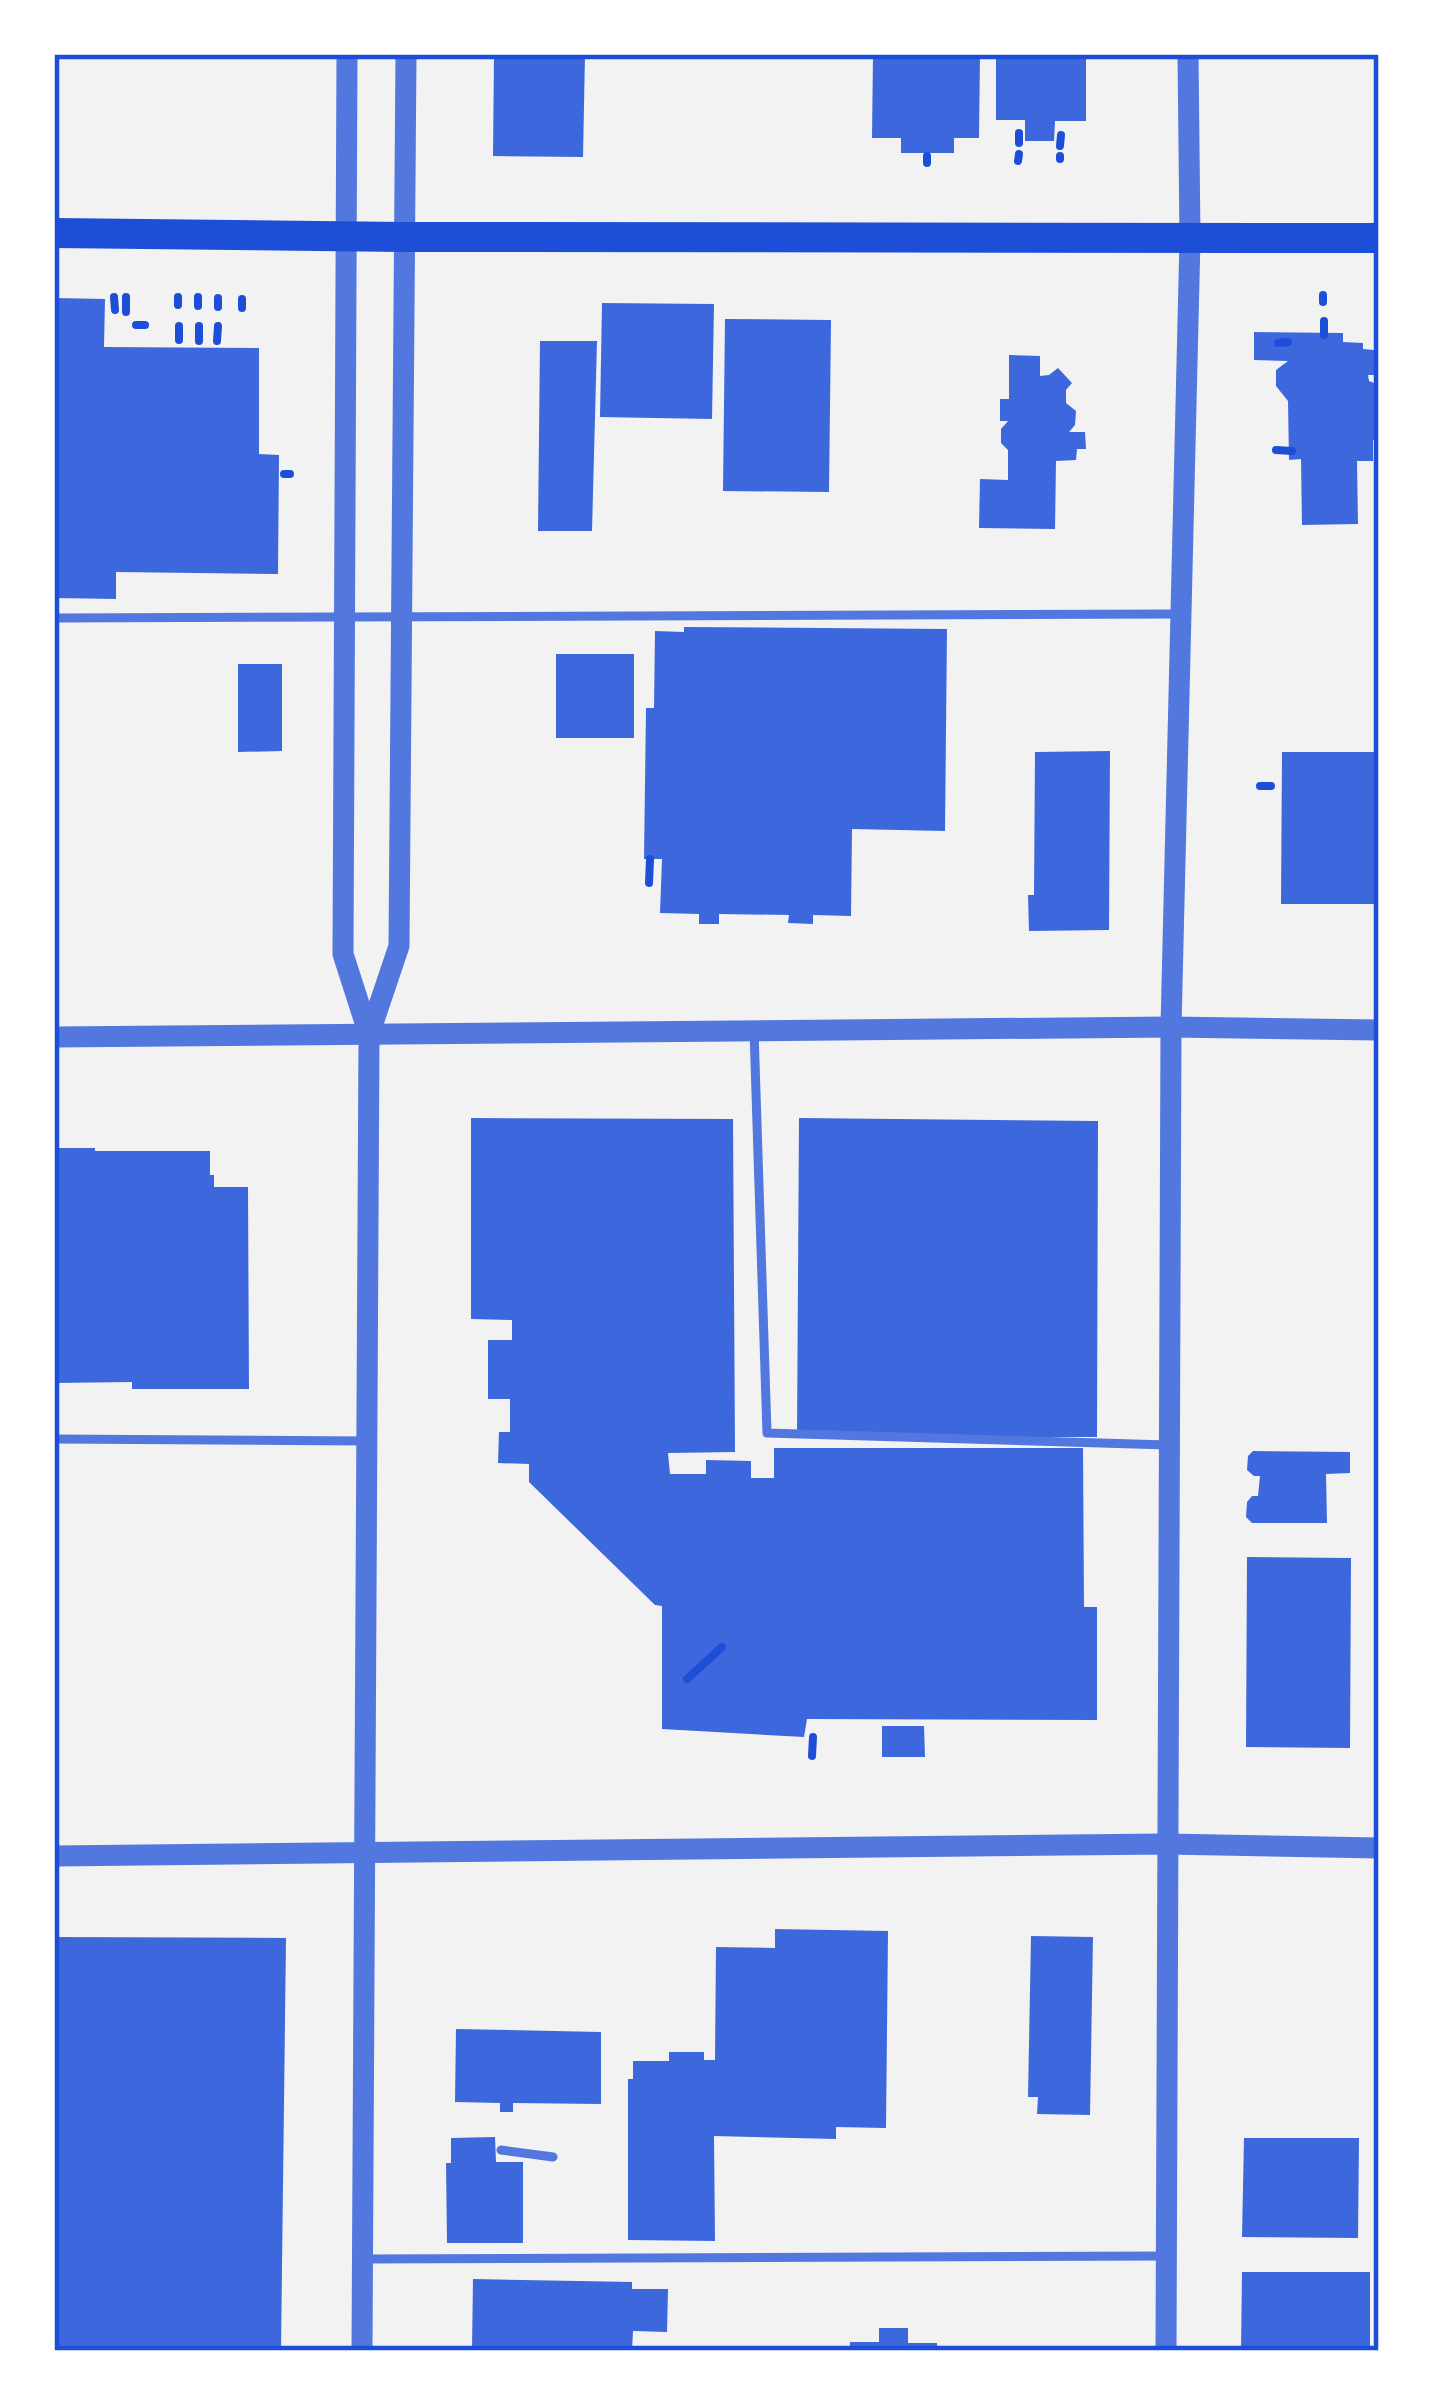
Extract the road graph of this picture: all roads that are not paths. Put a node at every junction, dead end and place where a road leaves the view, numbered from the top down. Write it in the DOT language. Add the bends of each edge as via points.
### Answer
graph roads {
  1 [pos="347,54"];
  2 [pos="406,54"];
  3 [pos="1188,54"];
  4 [pos="54,233"];
  5 [pos="344,237"];
  6 [pos="404,237"];
  7 [pos="1190,238"];
  8 [pos="1379,238"];
  9 [pos="1181,614"];
  10 [pos="344,616"];
  11 [pos="402,616"];
  12 [pos="54,618"];
  13 [pos="1171,1027"];
  14 [pos="1379,1030"];
  15 [pos="754,1031"];
  16 [pos="369,1034"];
  17 [pos="54,1037"];
  18 [pos="54,1439"];
  19 [pos="367,1441"];
  20 [pos="1168,1445"];
  21 [pos="1166,1844"];
  22 [pos="1379,1848"];
  23 [pos="364,1853"];
  24 [pos="54,1856"];
  25 [pos="501,2150"];
  26 [pos="553,2157"];
  27 [pos="1166,2256"];
  28 [pos="363,2259"];
  29 [pos="362,2351"];
  30 [pos="1166,2351"];
  1 -- 5 [label="street"];
  2 -- 6 [label="street"];
  3 -- 7 [label="street"];
  4 -- 5 [label="main road"];
  5 -- 6 [label="main road"];
  5 -- 10 [label="street"];
  6 -- 7 [label="main road"];
  6 -- 11 [label="street"];
  7 -- 8 [label="main road"];
  7 -- 9 [label="street"];
  9 -- 11 [label="lane"];
  9 -- 13 [label="street"];
  10 -- 11 [label="lane"];
  10 -- 12 [label="lane"];
  10 -- 16 [label="street" via="343,954"];
  11 -- 16 [label="street" via="399,946"];
  13 -- 14 [label="street"];
  13 -- 15 [label="street"];
  13 -- 20 [label="street"];
  15 -- 16 [label="street"];
  15 -- 20 [label="lane" via="767,1433"];
  16 -- 17 [label="street"];
  16 -- 19 [label="street"];
  18 -- 19 [label="lane"];
  19 -- 23 [label="street"];
  20 -- 21 [label="street"];
  21 -- 22 [label="street"];
  21 -- 23 [label="street"];
  21 -- 27 [label="street"];
  23 -- 24 [label="street"];
  23 -- 28 [label="street"];
  25 -- 26 [label="lane"];
  27 -- 28 [label="lane"];
  27 -- 30 [label="street"];
  28 -- 29 [label="street"];
}
